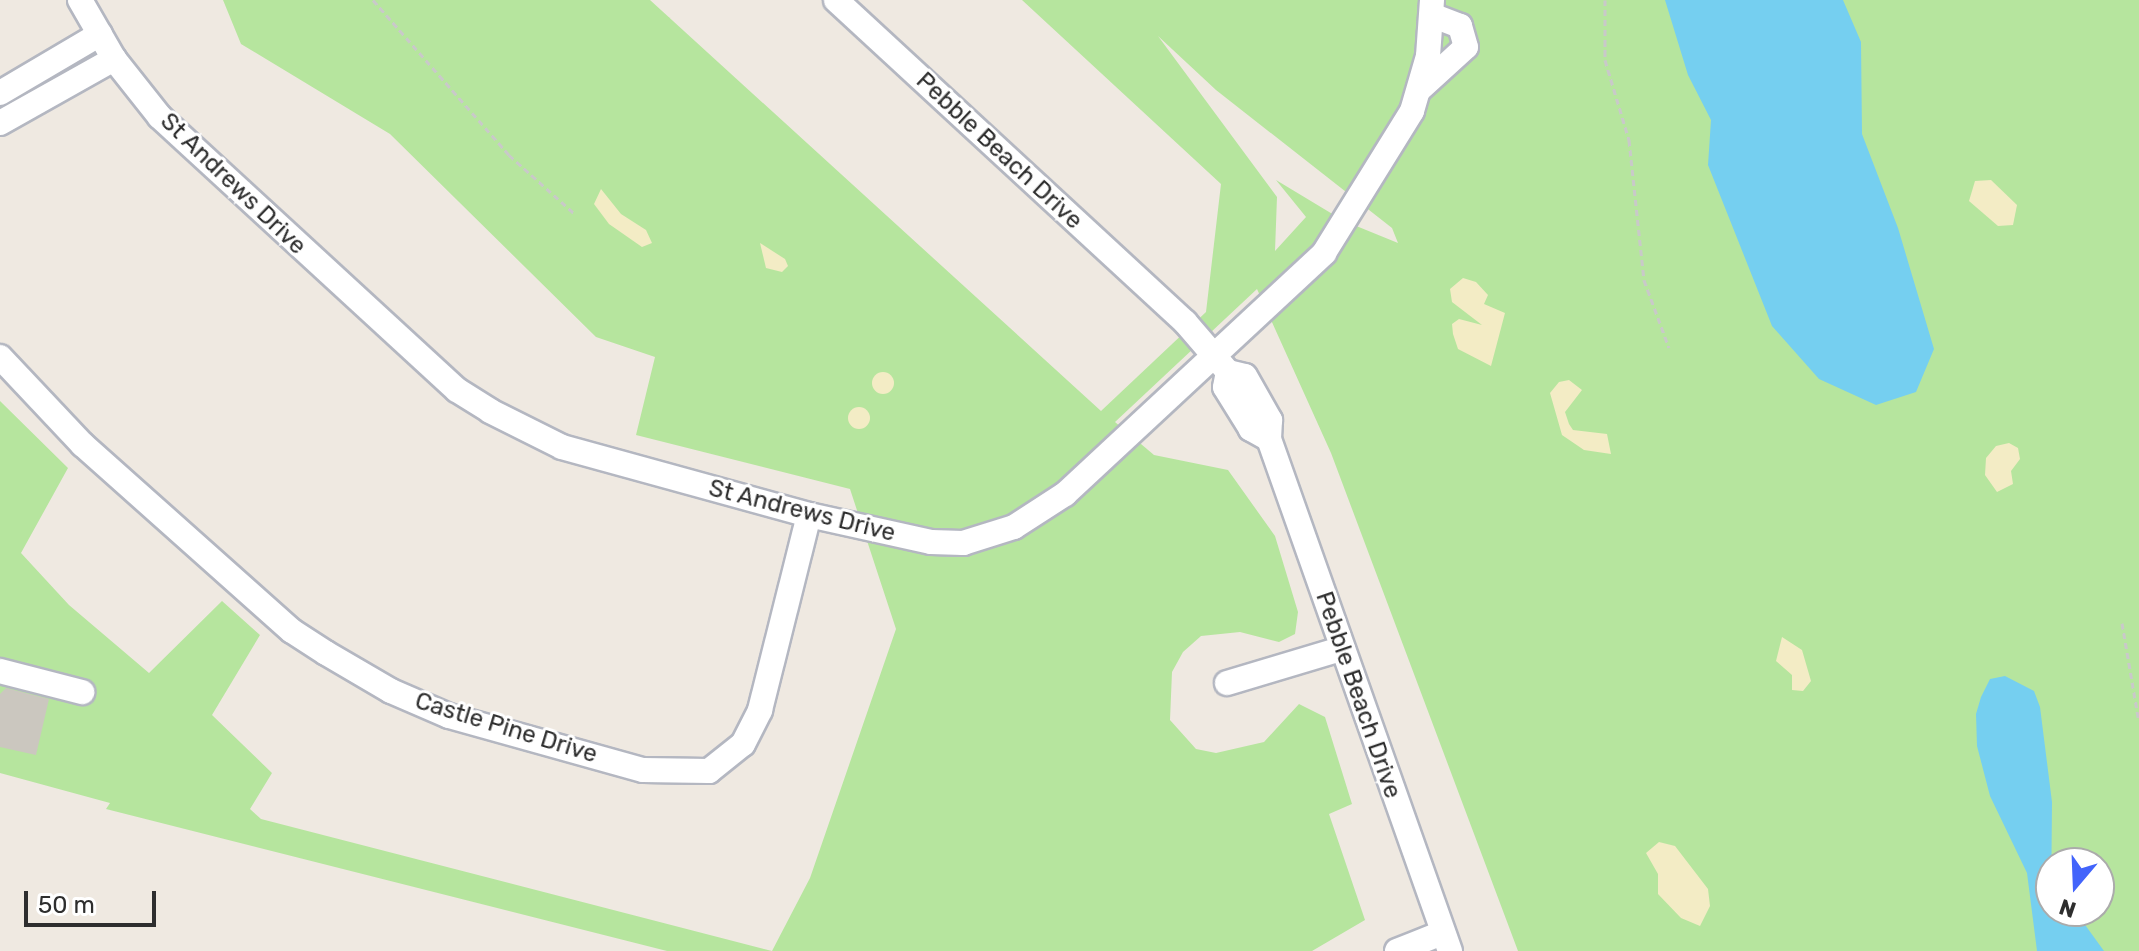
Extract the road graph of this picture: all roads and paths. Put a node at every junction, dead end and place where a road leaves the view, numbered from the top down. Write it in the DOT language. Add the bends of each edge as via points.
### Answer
graph roads {
  1 [pos="80,0"];
  2 [pos="373,0"];
  3 [pos="836,0"];
  4 [pos="1605,0"];
  5 [pos="1432,8"];
  6 [pos="100,34"];
  7 [pos="114,59"];
  8 [pos="1420,89"];
  9 [pos="0,93"];
  10 [pos="0,123"];
  11 [pos="575,214"];
  12 [pos="1669,348"];
  13 [pos="0,357"];
  14 [pos="1221,365"];
  15 [pos="809,515"];
  16 [pos="2122,623"];
  17 [pos="1340,649"];
  18 [pos="0,671"];
  19 [pos="1227,683"];
  20 [pos="82,692"];
  21 [pos="2139,722"];
  22 [pos="1446,942"];
  23 [pos="1397,951"];
  1 -- 6 [label="street, St Andrews Drive"];
  2 -- 11 [label="path" via="509,155"];
  3 -- 14 [label="street, Pebble Beach Drive" via="1185,322"];
  4 -- 12 [label="path" via="1605,60 1629,140 1644,280"];
  5 -- 8 [label="street, St Andrews Drive"];
  5 -- 8 [label="street" via="1460,26 1466,47"];
  6 -- 7 [label="street, St Andrews Drive"];
  6 -- 9 [label="street"];
  7 -- 10 [label="street"];
  7 -- 15 [label="street, St Andrews Drive" via="160,117 233,188 457,390 562,447"];
  8 -- 14 [label="street, St Andrews Drive" via="1398,137 1324,253"];
  13 -- 15 [label="street, Castle Pine Drive" via="82,444 292,631 326,653 391,691 449,716 643,770 709,771 743,744 760,710"];
  14 -- 15 [label="street, St Andrews Drive" via="1065,494 1014,527 963,543 931,542"];
  14 -- 17 [label="street, Pebble Beach Drive" via="1225,387 1251,429 1269,439"];
  16 -- 21 [label="path"];
  17 -- 19 [label="street"];
  17 -- 22 [label="street, Pebble Beach Drive"];
  18 -- 20 [label="street"];
  22 -- 23 [label="street"];
}
